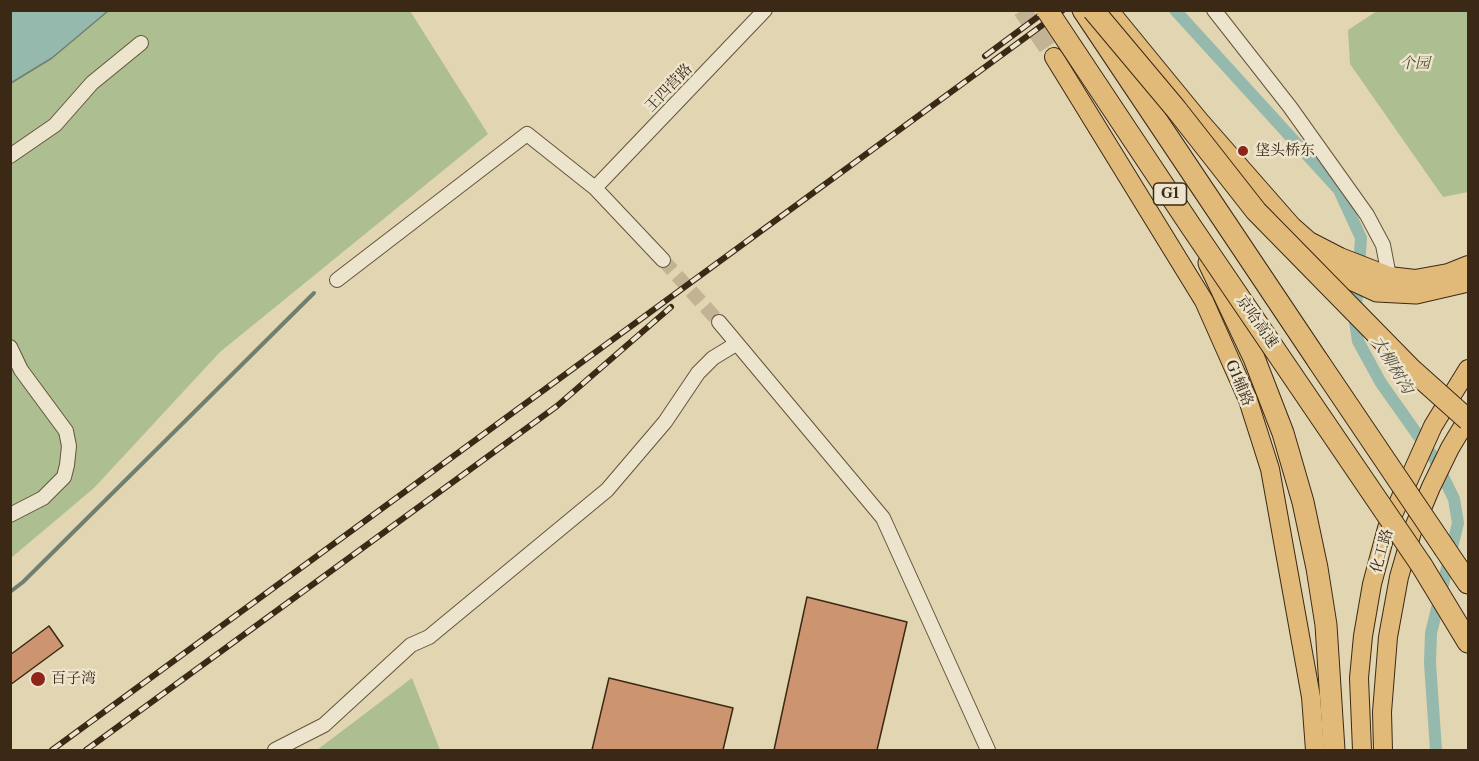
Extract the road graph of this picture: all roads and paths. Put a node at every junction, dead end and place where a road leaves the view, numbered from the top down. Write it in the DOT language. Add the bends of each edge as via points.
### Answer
graph roads {
  1 [pos="765,10"];
  2 [pos="1047,10"];
  3 [pos="1083,10"];
  4 [pos="1214,10"];
  5 [pos="1103,13"];
  6 [pos="141,43"];
  7 [pos="1054,57"];
  8 [pos="10,156"];
  9 [pos="596,188"];
  10 [pos="1190,225"];
  11 [pos="1299,256"];
  12 [pos="663,260"];
  13 [pos="1468,265"];
  14 [pos="1383,275"];
  15 [pos="337,280"];
  16 [pos="1468,281"];
  17 [pos="719,322"];
  18 [pos="736,344"];
  19 [pos="10,347"];
  20 [pos="1468,369"];
  21 [pos="1468,419"];
  22 [pos="10,515"];
  23 [pos="1422,566"];
  24 [pos="1468,583"];
  25 [pos="1468,631"];
  26 [pos="1468,642"];
  27 [pos="275,750"];
  28 [pos="988,750"];
  29 [pos="1315,750"];
  30 [pos="1334,750"];
  31 [pos="1362,750"];
  32 [pos="1383,750"];
  1 -- 9 [label="street, 王四营路"];
  2 -- 10 [label="highway, 京哈高速 / G1, bridge"];
  3 -- 24 [label="highway, 京哈高速 / G1, bridge"];
  4 -- 14 [label="street" via="1367,215 1383,245"];
  5 -- 11 [label="highway, bridge" via="1256,211"];
  5 -- 14 [label="main road" via="1292,226 1309,241"];
  6 -- 8 [label="street" via="92,83 55,125"];
  7 -- 29 [label="main road, G1辅路" via="1204,301 1248,400 1270,469 1311,697"];
  9 -- 12 [label="street"];
  9 -- 15 [label="street" via="527,134"];
  10 -- 23 [label="highway, 京哈高速 / G1, bridge"];
  10 -- 30 [label="highway, bridge" via="1254,358 1283,433 1303,502 1326,625"];
  11 -- 16 [label="highway" via="1377,291 1416,293"];
  11 -- 21 [label="highway, bridge" via="1411,369"];
  13 -- 14 [label="main road" via="1415,279"];
  17 -- 18 [label="street"];
  18 -- 27 [label="street" via="698,373 665,423 607,490 429,637 411,645 324,725"];
  18 -- 28 [label="street" via="883,518"];
  19 -- 22 [label="street" via="21,370 66,431 69,446 64,477 43,498"];
  20 -- 31 [label="main road, 化工路" via="1433,426 1387,528 1363,636 1359,678"];
  21 -- 32 [label="main road, 化工路" via="1431,487 1399,577 1388,637"];
  23 -- 25 [label="highway, 京哈高速 / G1"];
  23 -- 26 [label="highway"];
}
